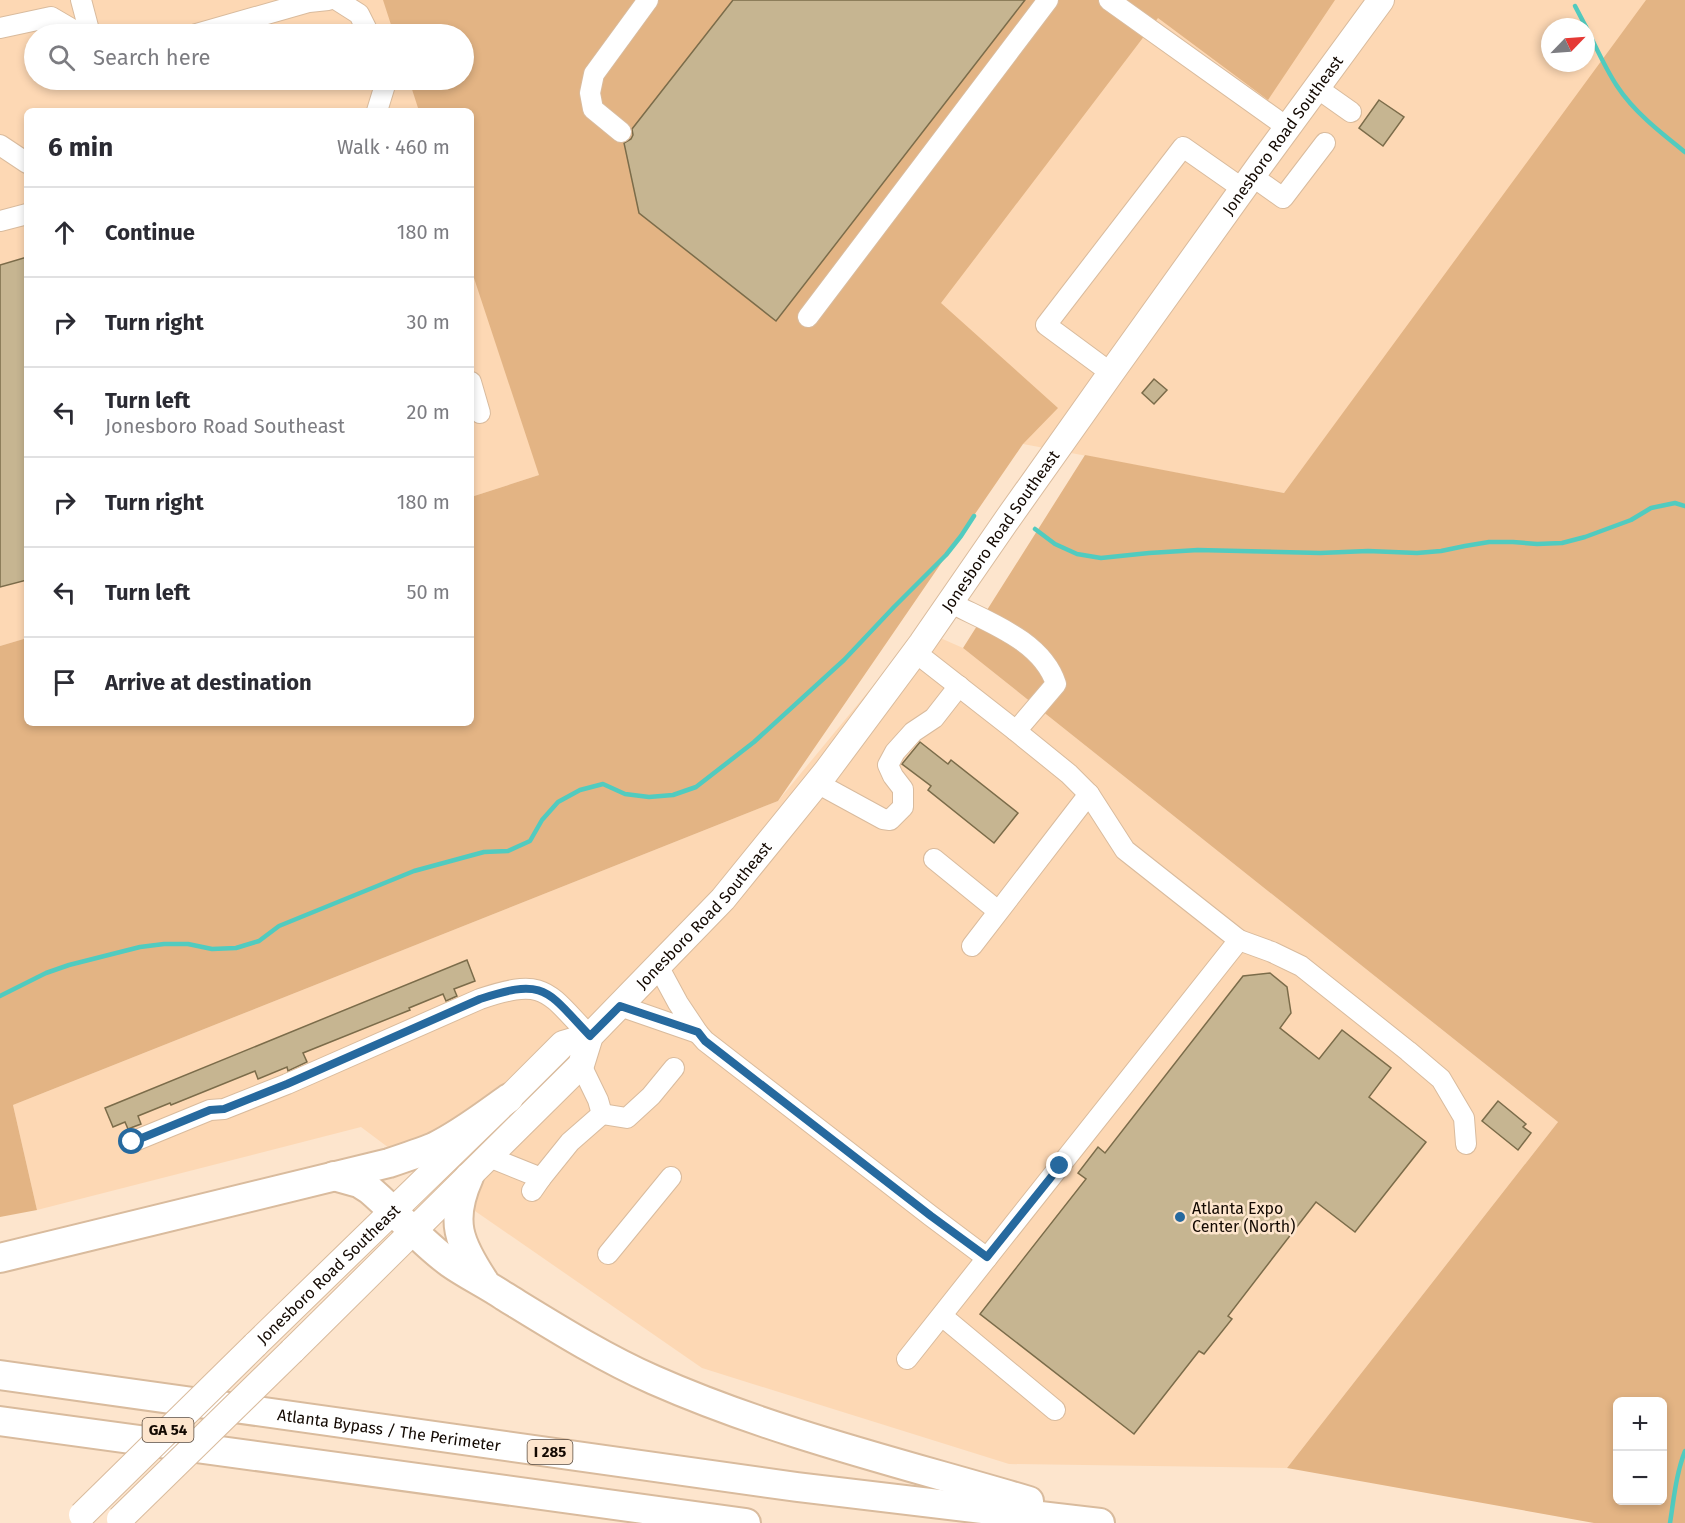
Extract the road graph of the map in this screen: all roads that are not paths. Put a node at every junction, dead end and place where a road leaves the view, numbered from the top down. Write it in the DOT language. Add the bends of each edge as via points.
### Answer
graph roads {
  1 [pos="81,0"];
  2 [pos="328,0"];
  3 [pos="337,0"];
  4 [pos="648,0"];
  5 [pos="1048,0"];
  6 [pos="1109,0"];
  7 [pos="1381,0"];
  8 [pos="63,24"];
  9 [pos="87,24"];
  10 [pos="231,24"];
  11 [pos="364,24"];
  12 [pos="0,28"];
  13 [pos="1317,88"];
  14 [pos="382,90"];
  15 [pos="386,90"];
  16 [pos="378,108"];
  17 [pos="391,108"];
  18 [pos="1351,112"];
  19 [pos="1288,128"];
  20 [pos="621,132"];
  21 [pos="1325,143"];
  22 [pos="0,145"];
  23 [pos="24,161"];
  24 [pos="1248,183"];
  25 [pos="24,215"];
  26 [pos="0,221"];
  27 [pos="808,317"];
  28 [pos="1111,374"];
  29 [pos="474,392"];
  30 [pos="480,413"];
  31 [pos="949,602"];
  32 [pos="915,652"];
  33 [pos="959,686"];
  34 [pos="1016,731"];
  35 [pos="818,783"];
  36 [pos="1089,794"];
  37 [pos="934,859"];
  38 [pos="998,911"];
  39 [pos="1239,940"];
  40 [pos="972,946"];
  41 [pos="658,966"];
  42 [pos="620,1006"];
  43 [pos="698,1032"];
  44 [pos="590,1036"];
  45 [pos="581,1065"];
  46 [pos="674,1068"];
  47 [pos="509,1098"];
  48 [pos="602,1114"];
  49 [pos="132,1142"];
  50 [pos="1466,1144"];
  51 [pos="479,1167"];
  52 [pos="334,1176"];
  53 [pos="671,1177"];
  54 [pos="392,1211"];
  55 [pos="412,1231"];
  56 [pos="608,1254"];
  57 [pos="987,1257"];
  58 [pos="0,1258"];
  59 [pos="487,1285"];
  60 [pos="942,1316"];
  61 [pos="908,1359"];
  62 [pos="0,1374"];
  63 [pos="1055,1410"];
  64 [pos="0,1421"];
  65 [pos="78,1519"];
  66 [pos="117,1521"];
  67 [pos="746,1523"];
  68 [pos="1102,1523"];
  1 -- 9 [label="street"];
  2 -- 10 [label="street"];
  3 -- 11 [label="street" via="359,14"];
  4 -- 20 [label="street" via="594,74 590,93 593,109"];
  5 -- 27 [label="street"];
  6 -- 19 [label="street"];
  7 -- 13 [label="main road, Jonesboro Road Southeast / GA 54"];
  8 -- 12 [label="street" via="51,17"];
  13 -- 18 [label="street"];
  13 -- 19 [label="main road, Jonesboro Road Southeast / GA 54"];
  14 -- 16 [label="street"];
  15 -- 17 [label="street"];
  19 -- 24 [label="main road, Jonesboro Road Southeast / GA 54"];
  21 -- 24 [label="street" via="1283,198"];
  22 -- 23 [label="street"];
  24 -- 28 [label="main road, Jonesboro Road Southeast / GA 54"];
  24 -- 28 [label="street" via="1183,147 1046,325"];
  25 -- 26 [label="street"];
  28 -- 31 [label="main road, Jonesboro Road Southeast / GA 54"];
  29 -- 30 [label="street"];
  31 -- 32 [label="main road, Jonesboro Road Southeast / GA 54"];
  31 -- 34 [label="street" via="1017,637 1053,672 1056,684"];
  32 -- 33 [label="street"];
  32 -- 35 [label="main road, Jonesboro Road Southeast / GA 54"];
  33 -- 34 [label="street"];
  33 -- 35 [label="street" via="934,718 913,732 895,752 888,765 903,789 903,807 890,820"];
  34 -- 36 [label="street"];
  35 -- 41 [label="main road, Jonesboro Road Southeast / GA 54" via="723,898"];
  36 -- 38 [label="street"];
  36 -- 39 [label="street" via="1125,850"];
  37 -- 38 [label="street"];
  38 -- 40 [label="street"];
  39 -- 50 [label="street" via="1301,966 1441,1079 1464,1118"];
  39 -- 57 [label="street"];
  41 -- 42 [label="main road, Jonesboro Road Southeast / GA 54"];
  41 -- 43 [label="street"];
  42 -- 43 [label="street"];
  42 -- 44 [label="main road, Jonesboro Road Southeast / GA 54"];
  43 -- 57 [label="street"];
  44 -- 45 [label="main road, Jonesboro Road Southeast / GA 54"];
  44 -- 47 [label="main road, Jonesboro Road Southeast / GA 54" via="562,1044"];
  44 -- 49 [label="street" via="549,994 529,988 512,990 480,999 234,1105 210,1110"];
  45 -- 48 [label="street"];
  45 -- 51 [label="main road, Jonesboro Road Southeast / GA 54"];
  46 -- 48 [label="street" via="627,1118"];
  47 -- 52 [label="highway" via="434,1146"];
  47 -- 54 [label="main road, Jonesboro Road Southeast / GA 54"];
  48 -- 51 [label="street" via="570,1142 537,1185"];
  51 -- 55 [label="main road, Jonesboro Road Southeast / GA 54"];
  51 -- 59 [label="highway" via="461,1193 458,1226 463,1245"];
  52 -- 54 [label="highway" via="359,1183"];
  52 -- 58 [label="highway"];
  53 -- 56 [label="street"];
  54 -- 55 [label="highway"];
  54 -- 65 [label="main road, Jonesboro Road Southeast / GA 54, bridge"];
  55 -- 59 [label="highway" via="452,1264"];
  55 -- 66 [label="main road, Jonesboro Road Southeast / GA 54, bridge"];
  57 -- 60 [label="street"];
  59 -- 68 [label="highway" via="564,1334 690,1395 808,1436"];
  60 -- 61 [label="street"];
  60 -- 63 [label="street"];
  62 -- 68 [label="highway, Atlanta Bypass / The Perimeter / I 285" via="797,1487"];
  64 -- 67 [label="highway"];
}
